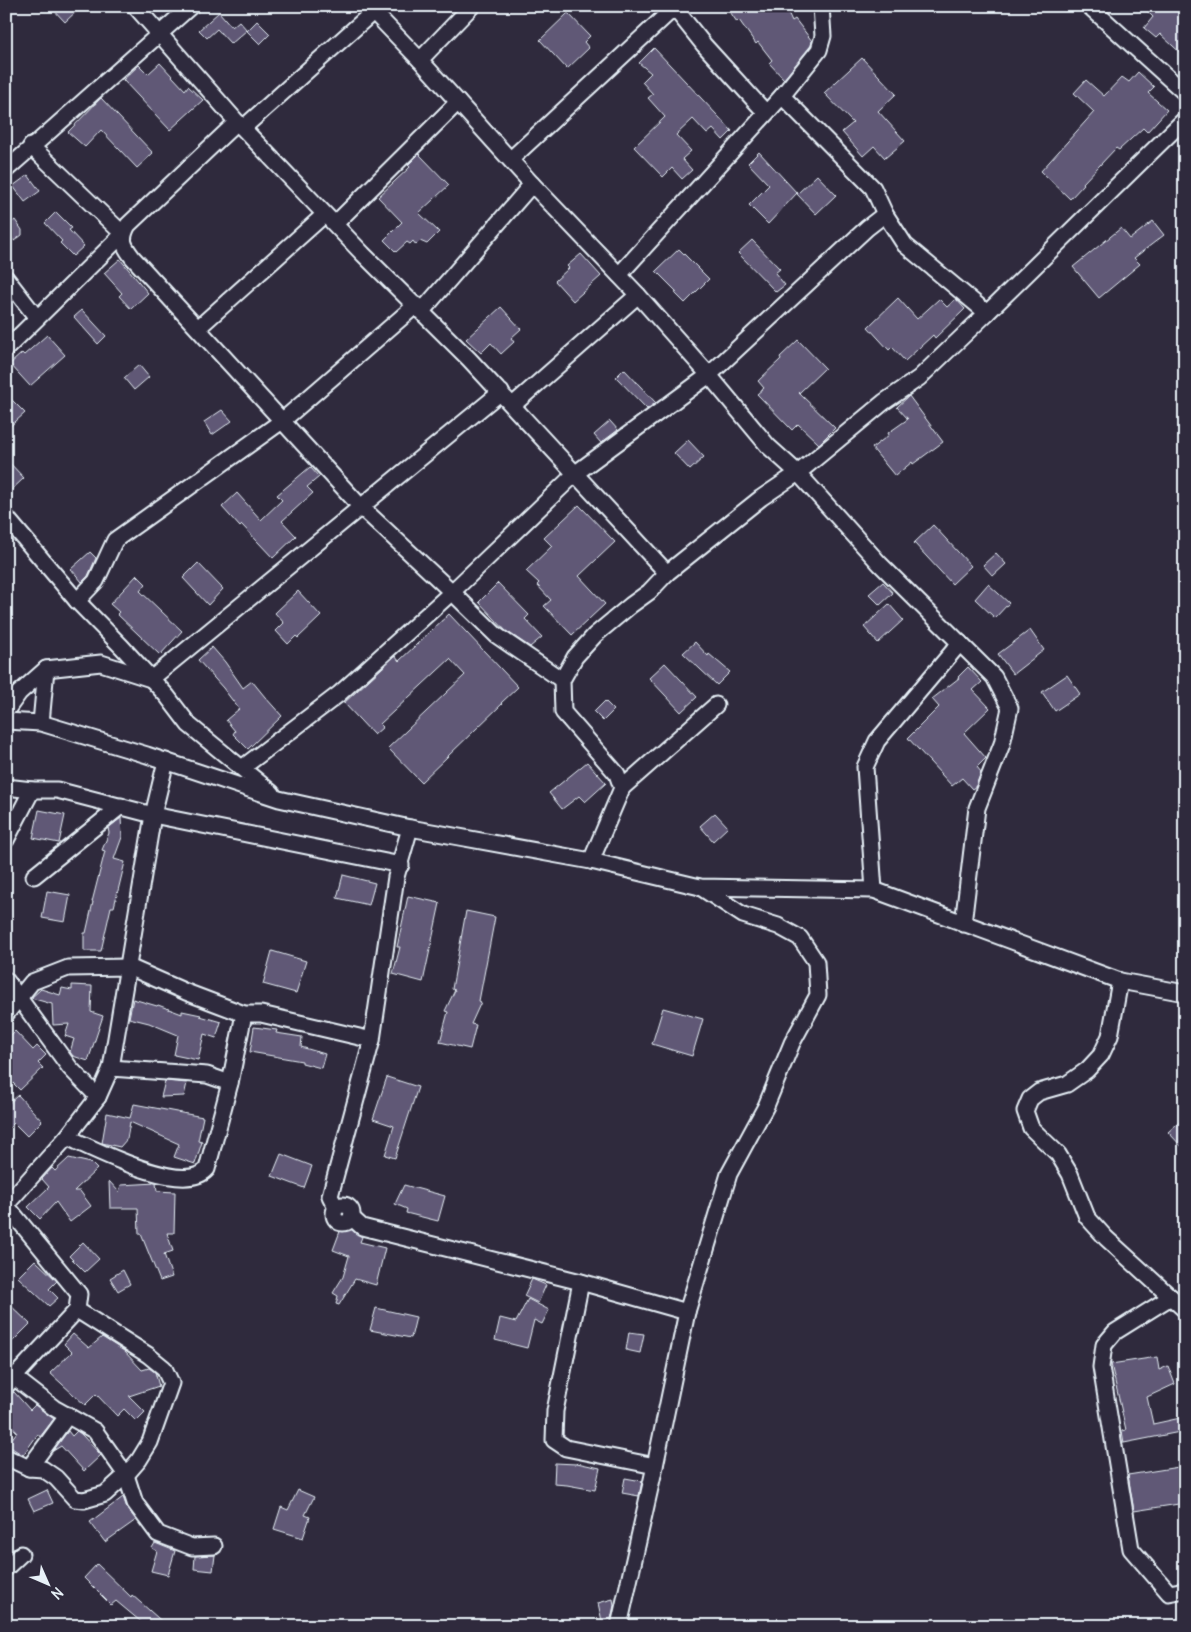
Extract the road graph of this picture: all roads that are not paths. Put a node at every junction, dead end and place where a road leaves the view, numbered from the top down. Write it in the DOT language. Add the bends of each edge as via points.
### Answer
graph roads {
  1 [pos="136,6"];
  2 [pos="191,6"];
  3 [pos="472,6"];
  4 [pos="821,6"];
  5 [pos="1089,6"];
  6 [pos="674,7"];
  7 [pos="370,9"];
  8 [pos="160,34"];
  9 [pos="420,60"];
  10 [pos="1185,93"];
  11 [pos="782,96"];
  12 [pos="458,102"];
  13 [pos="766,113"];
  14 [pos="1185,119"];
  15 [pos="240,125"];
  16 [pos="31,146"];
  17 [pos="511,159"];
  18 [pos="6,170"];
  19 [pos="532,184"];
  20 [pos="885,214"];
  21 [pos="330,219"];
  22 [pos="124,234"];
  23 [pos="619,275"];
  24 [pos="6,278"];
  25 [pos="638,295"];
  26 [pos="419,308"];
  27 [pos="987,313"];
  28 [pos="37,318"];
  29 [pos="198,328"];
  30 [pos="6,349"];
  31 [pos="709,375"];
  32 [pos="501,392"];
  33 [pos="513,405"];
  34 [pos="282,421"];
  35 [pos="576,472"];
  36 [pos="798,473"];
  37 [pos="361,507"];
  38 [pos="6,517"];
  39 [pos="667,573"];
  40 [pos="452,592"];
  41 [pos="77,601"];
  42 [pos="960,643"];
  43 [pos="46,670"];
  44 [pos="152,679"];
  45 [pos="562,680"];
  46 [pos="716,705"];
  47 [pos="6,711"];
  48 [pos="6,721"];
  49 [pos="41,724"];
  50 [pos="166,761"];
  51 [pos="242,768"];
  52 [pos="6,787"];
  53 [pos="622,788"];
  54 [pos="32,790"];
  55 [pos="279,799"];
  56 [pos="120,806"];
  57 [pos="153,815"];
  58 [pos="410,828"];
  59 [pos="6,840"];
  60 [pos="591,861"];
  61 [pos="401,865"];
  62 [pos="34,876"];
  63 [pos="700,887"];
  64 [pos="874,890"];
  65 [pos="963,924"];
  66 [pos="129,967"];
  67 [pos="6,980"];
  68 [pos="1120,981"];
  69 [pos="1185,993"];
  70 [pos="19,999"];
  71 [pos="6,1014"];
  72 [pos="244,1014"];
  73 [pos="372,1040"];
  74 [pos="111,1068"];
  75 [pos="230,1083"];
  76 [pos="98,1097"];
  77 [pos="67,1137"];
  78 [pos="6,1205"];
  79 [pos="581,1282"];
  80 [pos="1171,1297"];
  81 [pos="77,1310"];
  82 [pos="1185,1310"];
  83 [pos="687,1312"];
  84 [pos="10,1381"];
  85 [pos="68,1415"];
  86 [pos="6,1457"];
  87 [pos="655,1466"];
  88 [pos="29,1468"];
  89 [pos="126,1475"];
  90 [pos="214,1546"];
  91 [pos="21,1554"];
  92 [pos="6,1568"];
  93 [pos="1185,1590"];
  94 [pos="618,1626"];
  1 -- 8 [label="street"];
  2 -- 8 [label="street"];
  3 -- 9 [label="street"];
  4 -- 11 [label="street" via="823,36 820,50"];
  5 -- 10 [label="street"];
  6 -- 13 [label="street"];
  6 -- 17 [label="street"];
  7 -- 9 [label="street"];
  7 -- 15 [label="street"];
  8 -- 15 [label="street"];
  8 -- 16 [label="street"];
  9 -- 12 [label="street"];
  11 -- 13 [label="street"];
  11 -- 20 [label="street" via="873,188"];
  12 -- 17 [label="street"];
  12 -- 21 [label="street"];
  13 -- 23 [label="street"];
  14 -- 27 [label="street"];
  15 -- 21 [label="street"];
  15 -- 22 [label="street" via="128,225"];
  16 -- 18 [label="street"];
  16 -- 22 [label="street"];
  17 -- 19 [label="street"];
  19 -- 23 [label="street"];
  19 -- 26 [label="street"];
  20 -- 27 [label="street" via="905,245"];
  20 -- 31 [label="street"];
  21 -- 26 [label="street"];
  21 -- 29 [label="street"];
  22 -- 28 [label="street"];
  22 -- 29 [label="street" via="123,245 133,258"];
  23 -- 25 [label="street"];
  24 -- 28 [label="street"];
  25 -- 31 [label="street"];
  25 -- 33 [label="street"];
  26 -- 32 [label="street"];
  26 -- 34 [label="street"];
  27 -- 36 [label="street" via="919,378 884,402"];
  28 -- 30 [label="street"];
  29 -- 34 [label="street"];
  31 -- 35 [label="street"];
  31 -- 36 [label="street" via="768,446"];
  32 -- 33 [label="street"];
  32 -- 37 [label="street"];
  33 -- 35 [label="street"];
  34 -- 37 [label="street"];
  34 -- 41 [label="street" via="115,540 96,581"];
  35 -- 39 [label="street"];
  35 -- 40 [label="street"];
  36 -- 39 [label="street" via="761,498"];
  36 -- 42 [label="street" via="880,564"];
  37 -- 40 [label="street"];
  37 -- 44 [label="street"];
  38 -- 41 [label="street"];
  39 -- 45 [label="street" via="649,592 595,635 575,657"];
  40 -- 45 [label="street" via="496,635"];
  40 -- 51 [label="street" via="339,694"];
  41 -- 44 [label="street"];
  42 -- 64 [label="street" via="877,741 865,766"];
  42 -- 65 [label="street" via="994,677 1010,708 1002,744 977,808"];
  43 -- 44 [label="street" via="101,664"];
  43 -- 47 [label="street" via="18,693"];
  43 -- 49 [label="street"];
  44 -- 51 [label="street" via="189,725"];
  45 -- 53 [label="street" via="563,712 617,774"];
  46 -- 53 [label="street"];
  48 -- 49 [label="street"];
  49 -- 50 [label="street"];
  50 -- 55 [label="street"];
  50 -- 57 [label="street"];
  51 -- 55 [label="street"];
  52 -- 54 [label="street"];
  53 -- 60 [label="street"];
  54 -- 56 [label="street" via="57,790"];
  54 -- 59 [label="street"];
  55 -- 58 [label="street"];
  56 -- 57 [label="street"];
  56 -- 62 [label="street"];
  57 -- 61 [label="street"];
  57 -- 66 [label="street"];
  58 -- 60 [label="street"];
  58 -- 61 [label="street"];
  60 -- 63 [label="street"];
  61 -- 73 [label="street" via="396,878"];
  63 -- 64 [label="street"];
  63 -- 83 [label="street" via="743,916 778,926 800,938 816,962 818,995 792,1043 766,1106 729,1174"];
  64 -- 65 [label="street"];
  65 -- 68 [label="street"];
  66 -- 70 [label="street" via="68,968 32,982"];
  66 -- 72 [label="street"];
  66 -- 74 [label="street"];
  67 -- 70 [label="street"];
  68 -- 69 [label="street"];
  68 -- 80 [label="street" via="1110,1036 1101,1055 1067,1084 1039,1092 1030,1099 1025,1111 1031,1128 1058,1154 1086,1217"];
  70 -- 71 [label="street"];
  70 -- 76 [label="street" via="70,1068"];
  72 -- 73 [label="street" via="261,1014"];
  72 -- 75 [label="street"];
  73 -- 79 [label="street" via="330,1196 338,1222 346,1223 351,1217 362,1227"];
  74 -- 75 [label="street" via="207,1075"];
  74 -- 76 [label="street"];
  75 -- 77 [label="street" via="207,1169 197,1176 161,1175"];
  76 -- 77 [label="street"];
  77 -- 78 [label="street"];
  78 -- 81 [label="street" via="79,1294"];
  79 -- 83 [label="street"];
  79 -- 87 [label="street" via="555,1411 554,1440 566,1448"];
  80 -- 82 [label="street"];
  80 -- 93 [label="street" via="1115,1332 1104,1345 1101,1367 1130,1549 1169,1594"];
  81 -- 84 [label="street"];
  81 -- 89 [label="street" via="159,1364 171,1383 150,1442"];
  83 -- 87 [label="street"];
  84 -- 85 [label="street"];
  85 -- 88 [label="street"];
  85 -- 89 [label="street" via="95,1432"];
  86 -- 88 [label="street"];
  87 -- 94 [label="street"];
  88 -- 89 [label="street" via="43,1469 75,1499 84,1500 105,1494"];
  89 -- 90 [label="street" via="135,1503 158,1534 192,1547"];
  91 -- 92 [label="street"];
}
